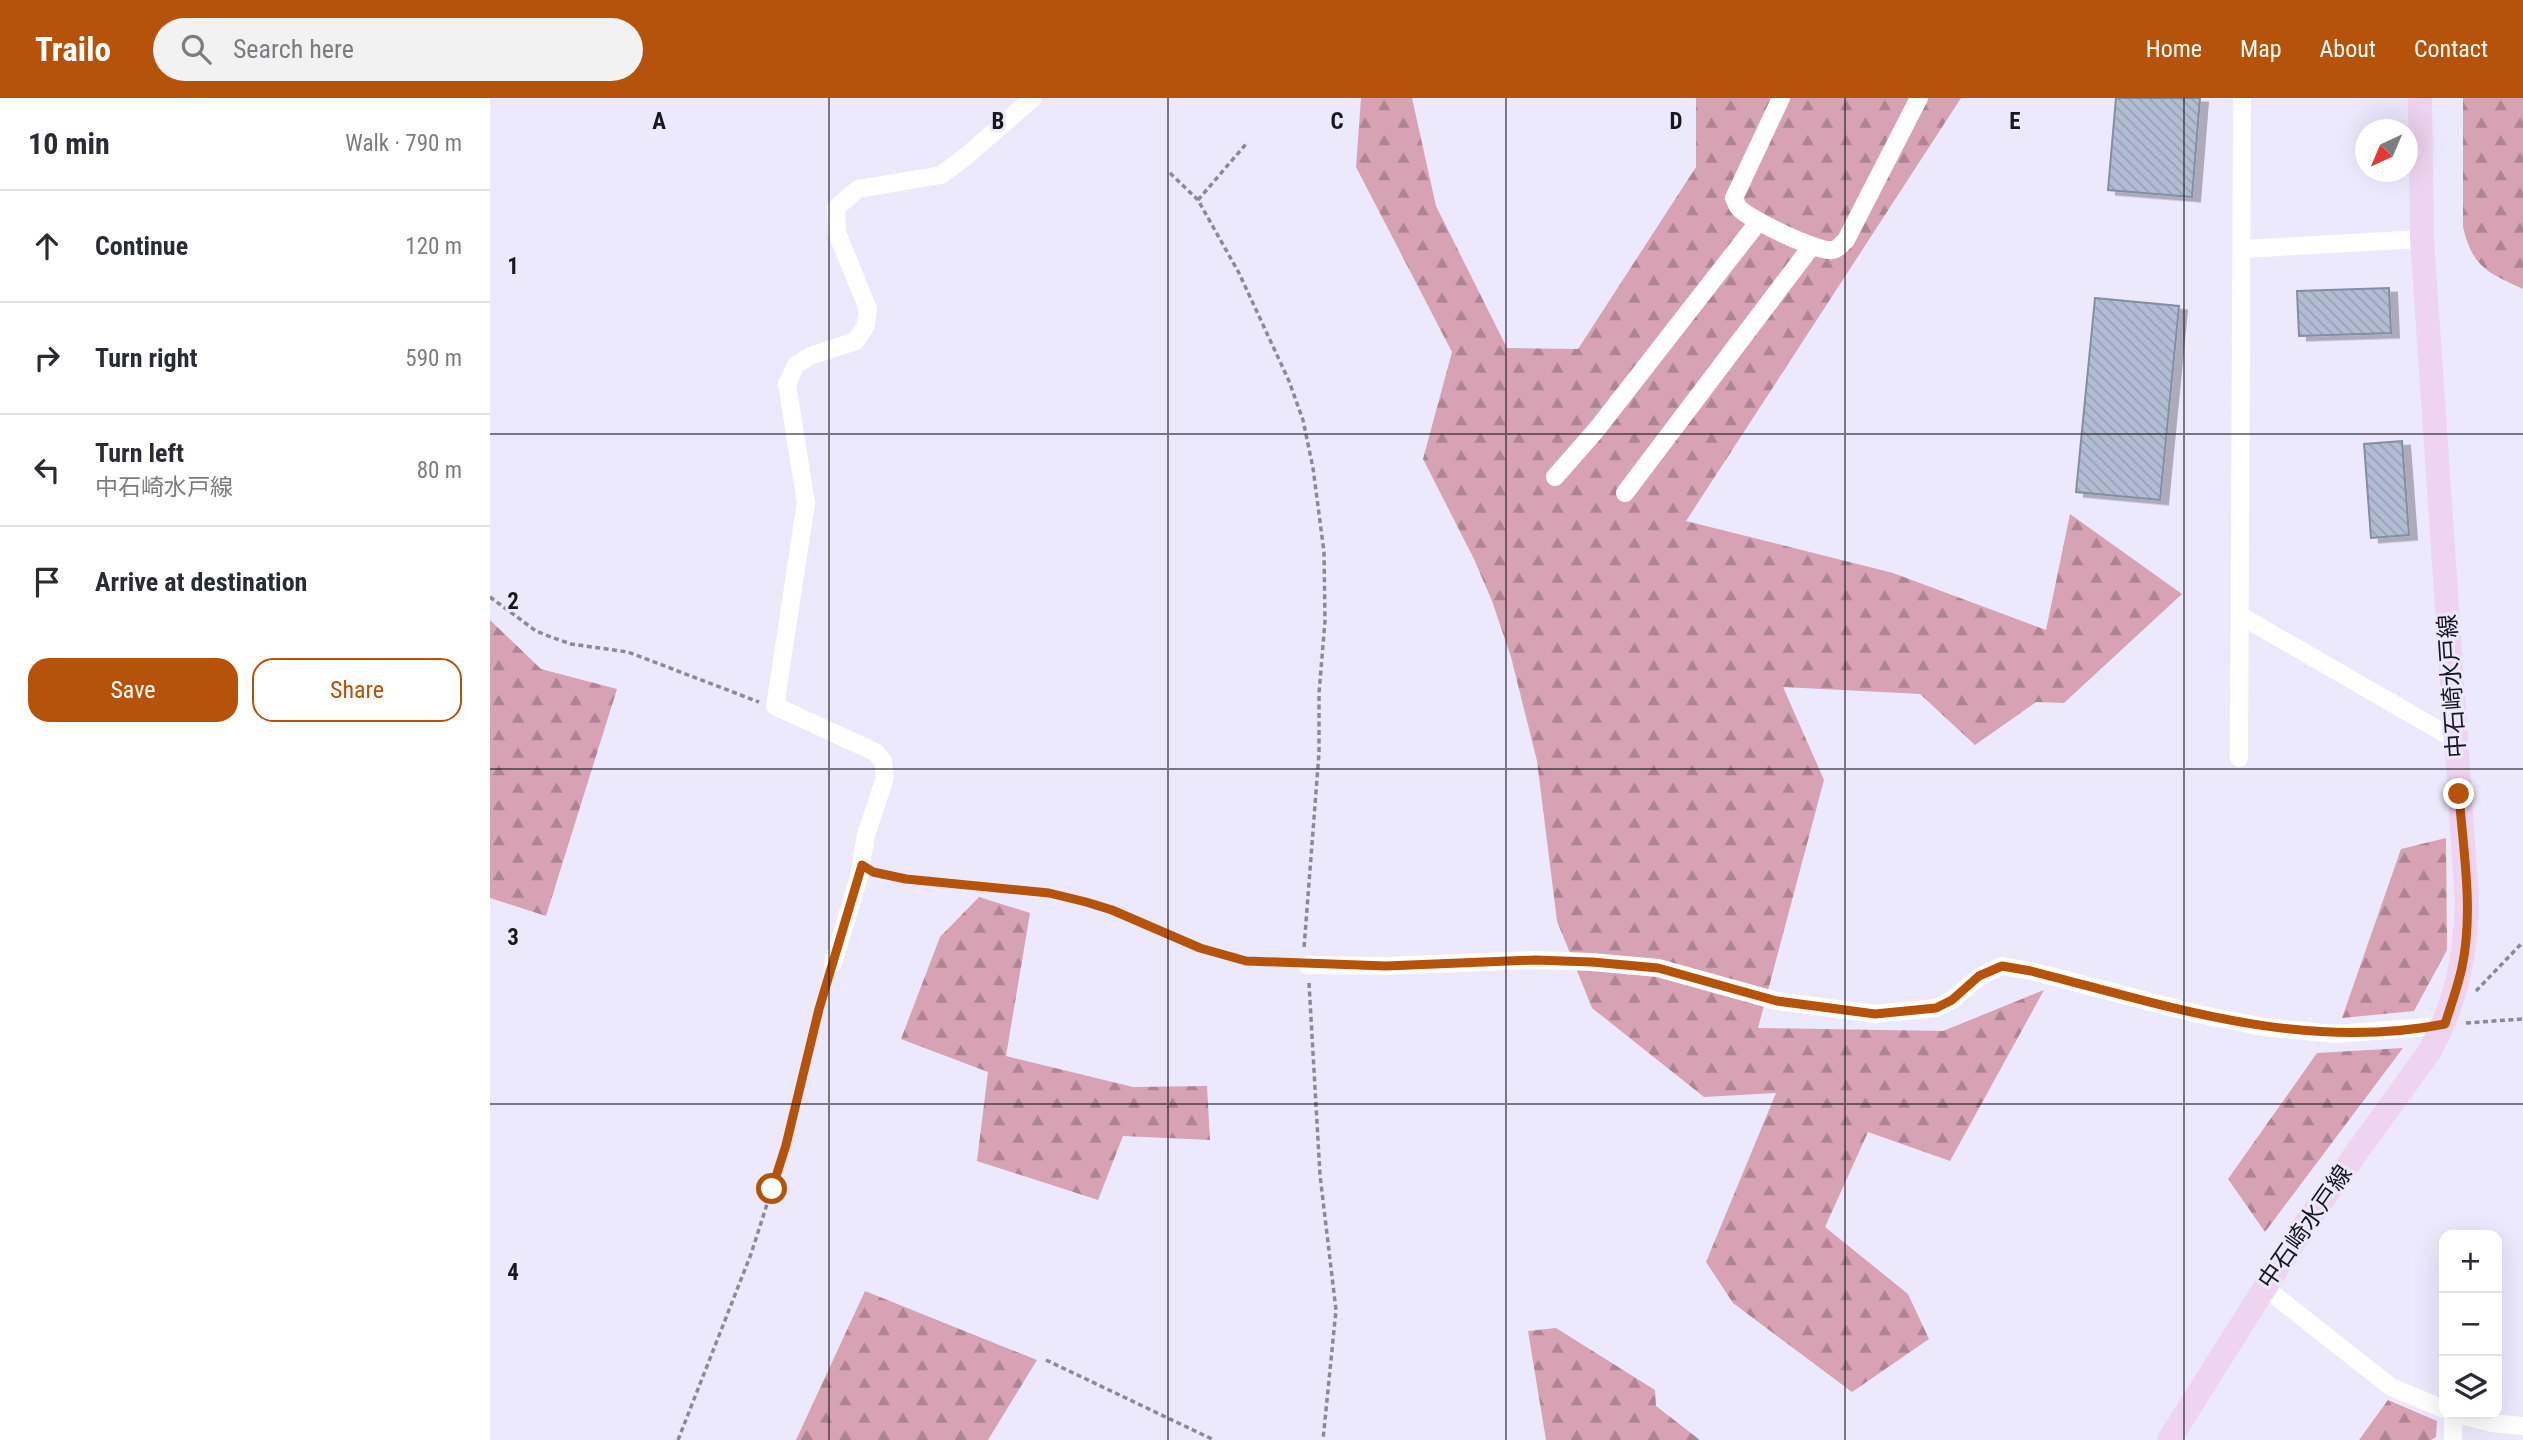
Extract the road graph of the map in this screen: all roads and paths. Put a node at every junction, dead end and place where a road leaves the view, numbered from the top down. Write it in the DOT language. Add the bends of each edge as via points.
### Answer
graph roads {
  1 [pos="1034,98"];
  2 [pos="1781,98"];
  3 [pos="1919,98"];
  4 [pos="2242,98"];
  5 [pos="2420,98"];
  6 [pos="1246,144"];
  7 [pos="1170,173"];
  8 [pos="1198,200"];
  9 [pos="1759,221"];
  10 [pos="2422,239"];
  11 [pos="1811,247"];
  12 [pos="2243,248"];
  13 [pos="1555,477"];
  14 [pos="1625,493"];
  15 [pos="490,597"];
  16 [pos="2241,616"];
  17 [pos="775,706"];
  18 [pos="2456,740"];
  19 [pos="2239,758"];
  20 [pos="862,865"];
  21 [pos="2523,942"];
  22 [pos="832,963"];
  23 [pos="1308,965"];
  24 [pos="2452,1000"];
  25 [pos="2523,1019"];
  26 [pos="2445,1024"];
  27 [pos="2264,1287"];
  28 [pos="1046,1360"];
  29 [pos="2439,1407"];
  30 [pos="2454,1419"];
  31 [pos="2475,1419"];
  32 [pos="2523,1426"];
  33 [pos="678,1440"];
  34 [pos="1214,1440"];
  35 [pos="1323,1440"];
  36 [pos="2169,1440"];
  37 [pos="2453,1440"];
  1 -- 17 [label="street" via="941,175 858,189 836,208 837,233 869,309 856,341 810,356 796,365 787,384 806,502"];
  2 -- 9 [label="street" via="1734,198 1739,208"];
  3 -- 11 [label="street" via="1846,240 1836,250"];
  4 -- 12 [label="street"];
  5 -- 10 [label="main road, 中石崎水戸線"];
  6 -- 8 [label="path"];
  7 -- 8 [label="path"];
  8 -- 23 [label="path" via="1239,273 1289,381 1303,420 1320,519 1325,621 1304,950"];
  9 -- 11 [label="street"];
  9 -- 13 [label="street"];
  10 -- 12 [label="street"];
  10 -- 18 [label="main road, 中石崎水戸線"];
  11 -- 14 [label="street"];
  12 -- 16 [label="street"];
  15 -- 17 [label="path" via="551,637 628,652"];
  16 -- 18 [label="street"];
  16 -- 19 [label="street"];
  17 -- 20 [label="street" via="875,752 883,761 885,778 866,835"];
  18 -- 24 [label="main road, 中石崎水戸線" via="2467,902 2462,966"];
  20 -- 22 [label="street"];
  20 -- 23 [label="path" via="906,879 1049,893 1112,910 1227,958"];
  21 -- 24 [label="path" via="2477,991"];
  22 -- 33 [label="path" via="786,1145 755,1242"];
  23 -- 26 [label="street" via="1592,962 1658,968 1777,1001 1875,1014 1936,1008 1979,976 2002,966 2264,1027 2334,1034"];
  23 -- 35 [label="path" via="1320,1175 1336,1310"];
  24 -- 26 [label="main road, 中石崎水戸線"];
  25 -- 26 [label="path"];
  26 -- 27 [label="main road, 中石崎水戸線"];
  27 -- 29 [label="street" via="2391,1387"];
  27 -- 36 [label="main road, 中石崎水戸線"];
  28 -- 34 [label="path"];
  30 -- 37 [label="street"];
  31 -- 32 [label="street"];
}
